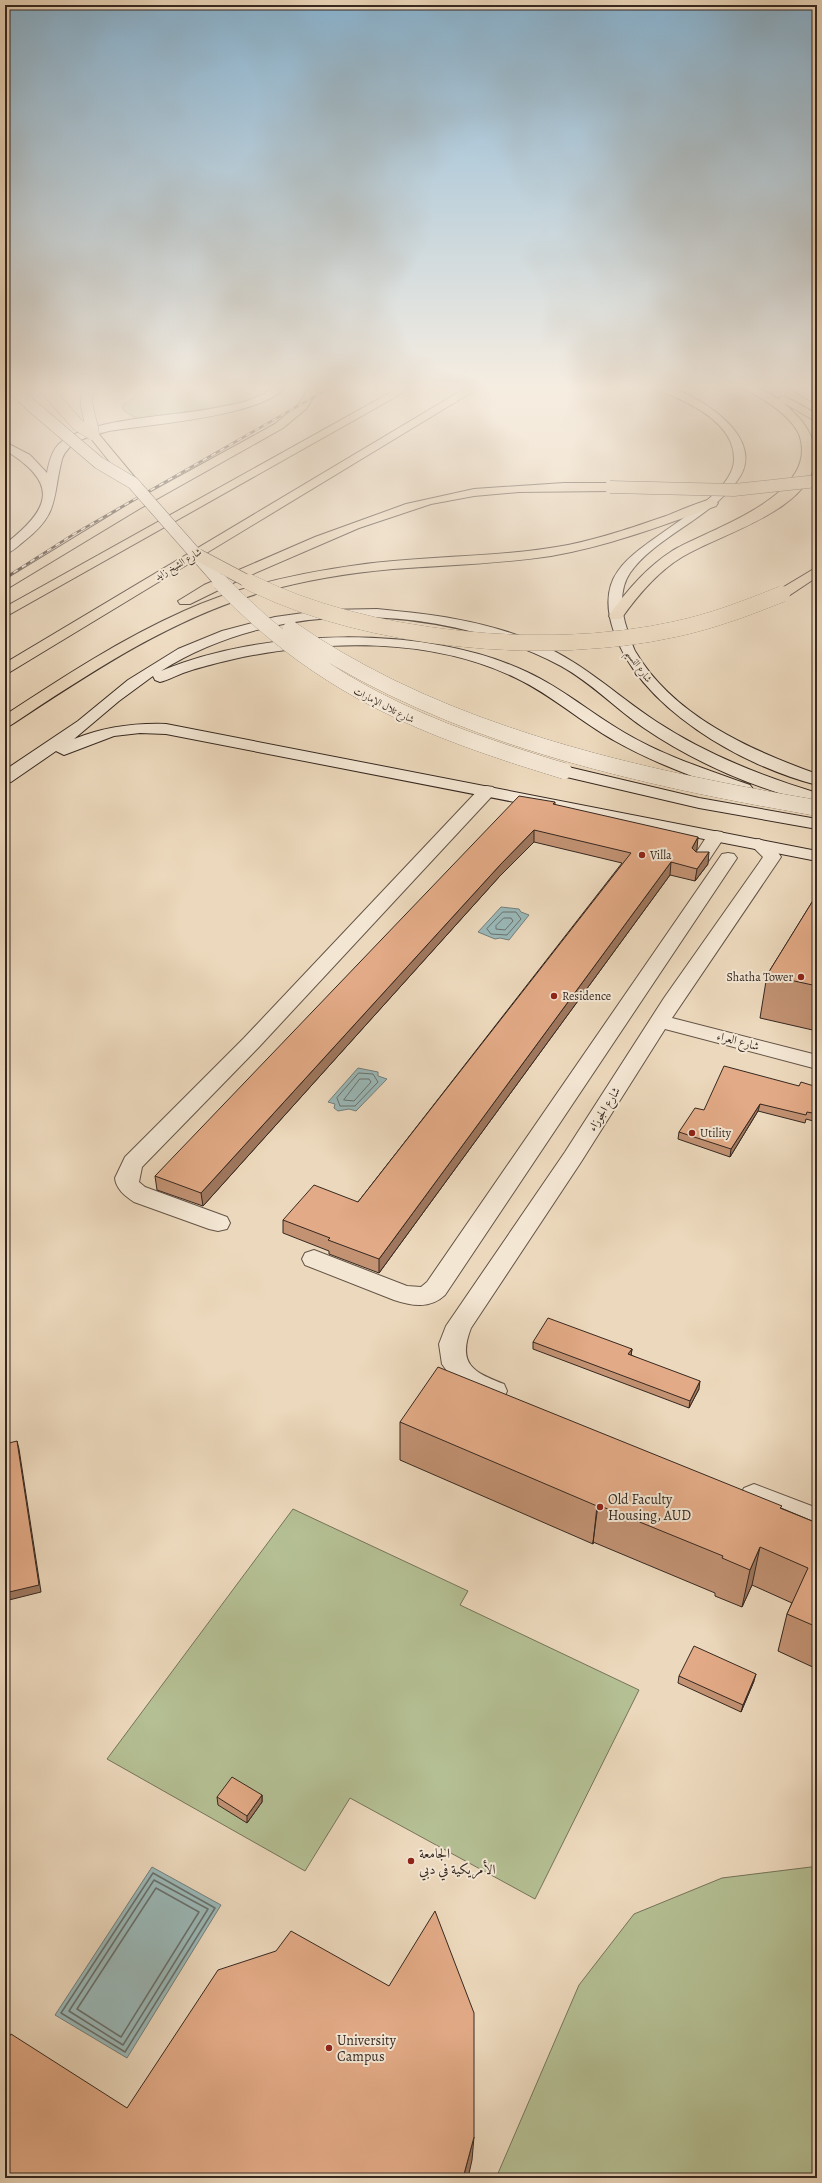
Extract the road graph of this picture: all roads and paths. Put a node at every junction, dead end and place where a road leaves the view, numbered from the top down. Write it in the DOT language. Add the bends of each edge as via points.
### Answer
graph roads {
  1 [pos="136,488"];
  2 [pos="167,488"];
  3 [pos="227,488"];
  4 [pos="306,488"];
  5 [pos="522,488"];
  6 [pos="646,488"];
  7 [pos="728,488"];
  8 [pos="754,488"];
  9 [pos="793,488"];
  10 [pos="51,489"];
  11 [pos="712,503"];
  12 [pos="5,550"];
  13 [pos="198,555"];
  14 [pos="817,571"];
  15 [pos="5,586"];
  16 [pos="231,591"];
  17 [pos="5,612"];
  18 [pos="616,616"];
  19 [pos="99,661"];
  20 [pos="5,669"];
  21 [pos="100,710"];
  22 [pos="5,722"];
  23 [pos="5,778"];
  24 [pos="817,780"];
  25 [pos="5,781"];
  26 [pos="488,791"];
  27 [pos="817,799"];
  28 [pos="817,808"];
  29 [pos="817,812"];
  30 [pos="817,824"];
  31 [pos="716,836"];
  32 [pos="759,844"];
  33 [pos="817,856"];
  34 [pos="728,858"];
  35 [pos="701,859"];
  36 [pos="660,1021"];
  37 [pos="648,1039"];
  38 [pos="604,1042"];
  39 [pos="817,1062"];
  40 [pos="631,1064"];
  41 [pos="218,1223"];
  42 [pos="314,1259"];
  43 [pos="520,1402"];
  44 [pos="728,1485"];
  45 [pos="817,1521"];
  1 -- 13 [label="main road, bridge"];
  2 -- 15 [label="highway"];
  3 -- 17 [label="highway"];
  4 -- 20 [label="highway, شارع الشيخ زايد"];
  5 -- 19 [label="highway, bridge" via="485,491 429,501 376,517 206,590 135,631"];
  6 -- 8 [label="highway, bridge" via="734,490"];
  7 -- 11 [label="main road, شارع النسيم"];
  9 -- 18 [label="highway" via="769,509 692,545 666,562 642,582"];
  10 -- 12 [label="main road" via="48,505 37,522"];
  11 -- 18 [label="main road, شارع النسيم" via="653,543 630,563 616,593"];
  11 -- 19 [label="highway" via="634,532 581,546 518,556 368,568 278,583 197,609"];
  13 -- 14 [label="highway, bridge" via="258,587 319,611 390,628 470,639 554,641 643,634 686,627 730,615 782,594"];
  13 -- 16 [label="main road, bridge"];
  16 -- 28 [label="main road, bridge" via="349,666 394,690 448,712 514,736 621,767"];
  16 -- 30 [label="main road, شارع تلال الإمارات, bridge" via="292,648 328,673 373,701 453,736 564,771 652,794"];
  18 -- 24 [label="main road, شارع النسيم" via="623,644 631,659 642,674 674,704 720,738"];
  19 -- 22 [label="highway"];
  21 -- 23 [label="main road" via="70,734"];
  21 -- 27 [label="main road" via="127,687 168,661 195,646 243,630 297,619 369,614 433,618 486,629 518,639 546,652 589,678 648,724 674,740 738,772"];
  21 -- 29 [label="main road" via="165,675 247,652 338,642 420,647 467,656 519,674 554,692 602,726 645,750 722,781"];
  25 -- 26 [label="main road" via="93,736 154,728 178,730"];
  26 -- 31 [label="main road"];
  26 -- 41 [label="main road" via="127,1171 126,1181 131,1189 142,1196"];
  31 -- 32 [label="main road"];
  31 -- 35 [label="main road"];
  32 -- 33 [label="main road"];
  32 -- 36 [label="main road, شارع الجوزاء" via="772,858"];
  34 -- 38 [label="main road"];
  36 -- 37 [label="main road, شارع الجوزاء"];
  36 -- 39 [label="main road, شارع العراء"];
  37 -- 38 [label="main road" via="626,1043"];
  37 -- 40 [label="main road, شارع الجوزاء"];
  38 -- 40 [label="main road"];
  38 -- 42 [label="main road" via="433,1294 418,1298 403,1294"];
  40 -- 43 [label="main road, شارع الجوزاء" via="573,1157 459,1326 452,1344 455,1364 468,1381"];
  44 -- 45 [label="main road"];
}
